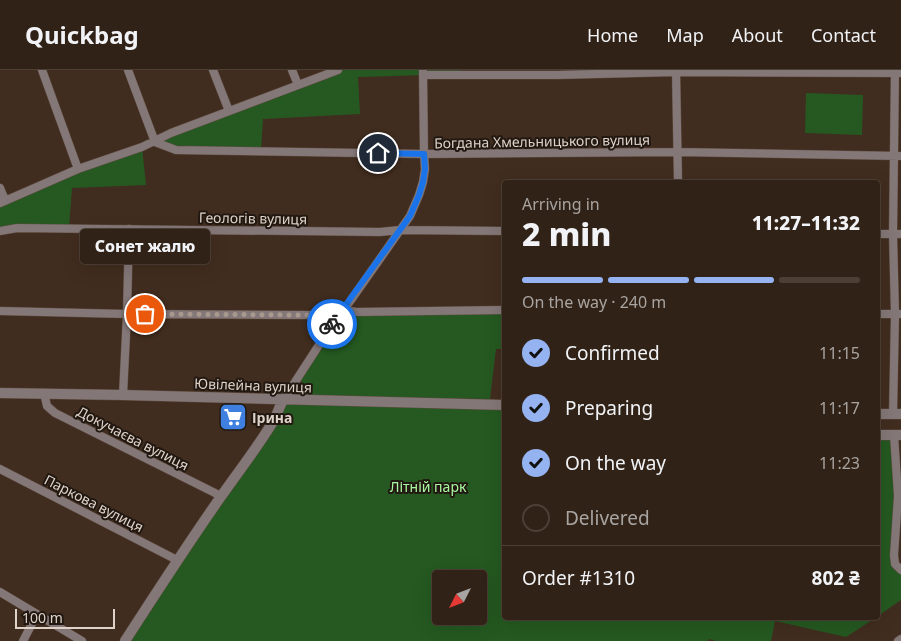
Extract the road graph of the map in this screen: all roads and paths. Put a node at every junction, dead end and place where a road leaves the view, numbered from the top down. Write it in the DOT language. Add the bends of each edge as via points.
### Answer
graph roads {
  1 [pos="42,70"];
  2 [pos="128,70"];
  3 [pos="213,70"];
  4 [pos="292,70"];
  5 [pos="338,70"];
  6 [pos="676,71"];
  7 [pos="423,72"];
  8 [pos="557,72"];
  9 [pos="897,72"];
  10 [pos="298,85"];
  11 [pos="229,111"];
  12 [pos="155,142"];
  13 [pos="678,152"];
  14 [pos="424,154"];
  15 [pos="898,156"];
  16 [pos="78,169"];
  17 [pos="678,180"];
  18 [pos="0,188"];
  19 [pos="2,202"];
  20 [pos="129,230"];
  21 [pos="400,230"];
  22 [pos="0,231"];
  23 [pos="502,231"];
  24 [pos="880,234"];
  25 [pos="897,234"];
  26 [pos="344,310"];
  27 [pos="502,310"];
  28 [pos="0,311"];
  29 [pos="127,314"];
  30 [pos="880,314"];
  31 [pos="898,314"];
  32 [pos="332,325"];
  33 [pos="0,393"];
  34 [pos="44,393"];
  35 [pos="123,395"];
  36 [pos="284,399"];
  37 [pos="502,405"];
  38 [pos="880,414"];
  39 [pos="897,414"];
  40 [pos="880,435"];
  41 [pos="898,435"];
  42 [pos="0,469"];
  43 [pos="221,496"];
  44 [pos="177,560"];
  45 [pos="901,570"];
  46 [pos="0,592"];
  47 [pos="37,614"];
  48 [pos="901,639"];
  49 [pos="23,641"];
  50 [pos="82,641"];
  51 [pos="125,641"];
  52 [pos="898,641"];
  1 -- 16 [label="street"];
  2 -- 12 [label="street"];
  3 -- 11 [label="street"];
  4 -- 10 [label="street"];
  5 -- 10 [label="street"];
  6 -- 8 [label="street"];
  6 -- 9 [label="street"];
  6 -- 13 [label="street"];
  7 -- 8 [label="street"];
  7 -- 14 [label="street"];
  9 -- 15 [label="street"];
  10 -- 11 [label="street"];
  11 -- 12 [label="street"];
  12 -- 14 [label="street, Богдана Хмельницького вулиця" via="176,150"];
  12 -- 16 [label="street"];
  13 -- 14 [label="street, Богдана Хмельницького вулиця"];
  13 -- 15 [label="street, Богдана Хмельницького вулиця"];
  13 -- 17 [label="street"];
  14 -- 21 [label="street" via="425,169 419,195"];
  15 -- 25 [label="street"];
  16 -- 19 [label="street"];
  18 -- 19 [label="street"];
  20 -- 21 [label="street, Геологів вулиця"];
  20 -- 22 [label="street, Геологів вулиця" via="17,228"];
  20 -- 29 [label="street"];
  21 -- 23 [label="street, Геологів вулиця"];
  21 -- 26 [label="street"];
  24 -- 25 [label="street"];
  25 -- 31 [label="street"];
  26 -- 27 [label="street"];
  26 -- 32 [label="street"];
  28 -- 29 [label="street"];
  29 -- 32 [label="street" via="309,315"];
  29 -- 35 [label="street"];
  30 -- 31 [label="street"];
  31 -- 39 [label="street"];
  32 -- 36 [label="street"];
  33 -- 34 [label="street, Ювілейна вулиця"];
  34 -- 35 [label="street, Ювілейна вулиця"];
  34 -- 43 [label="street, Докучаєва вулиця" via="47,406 55,413"];
  35 -- 36 [label="street, Ювілейна вулиця"];
  36 -- 37 [label="street, Ювілейна вулиця"];
  36 -- 43 [label="street" via="276,418"];
  38 -- 39 [label="street"];
  40 -- 41 [label="street"];
  41 -- 45 [label="street" via="894,555"];
  42 -- 44 [label="street, Паркова вулиця"];
  43 -- 44 [label="street"];
  44 -- 51 [label="street"];
  46 -- 47 [label="street"];
  47 -- 49 [label="street"];
  47 -- 50 [label="street"];
  48 -- 52 [label="street"];
}
